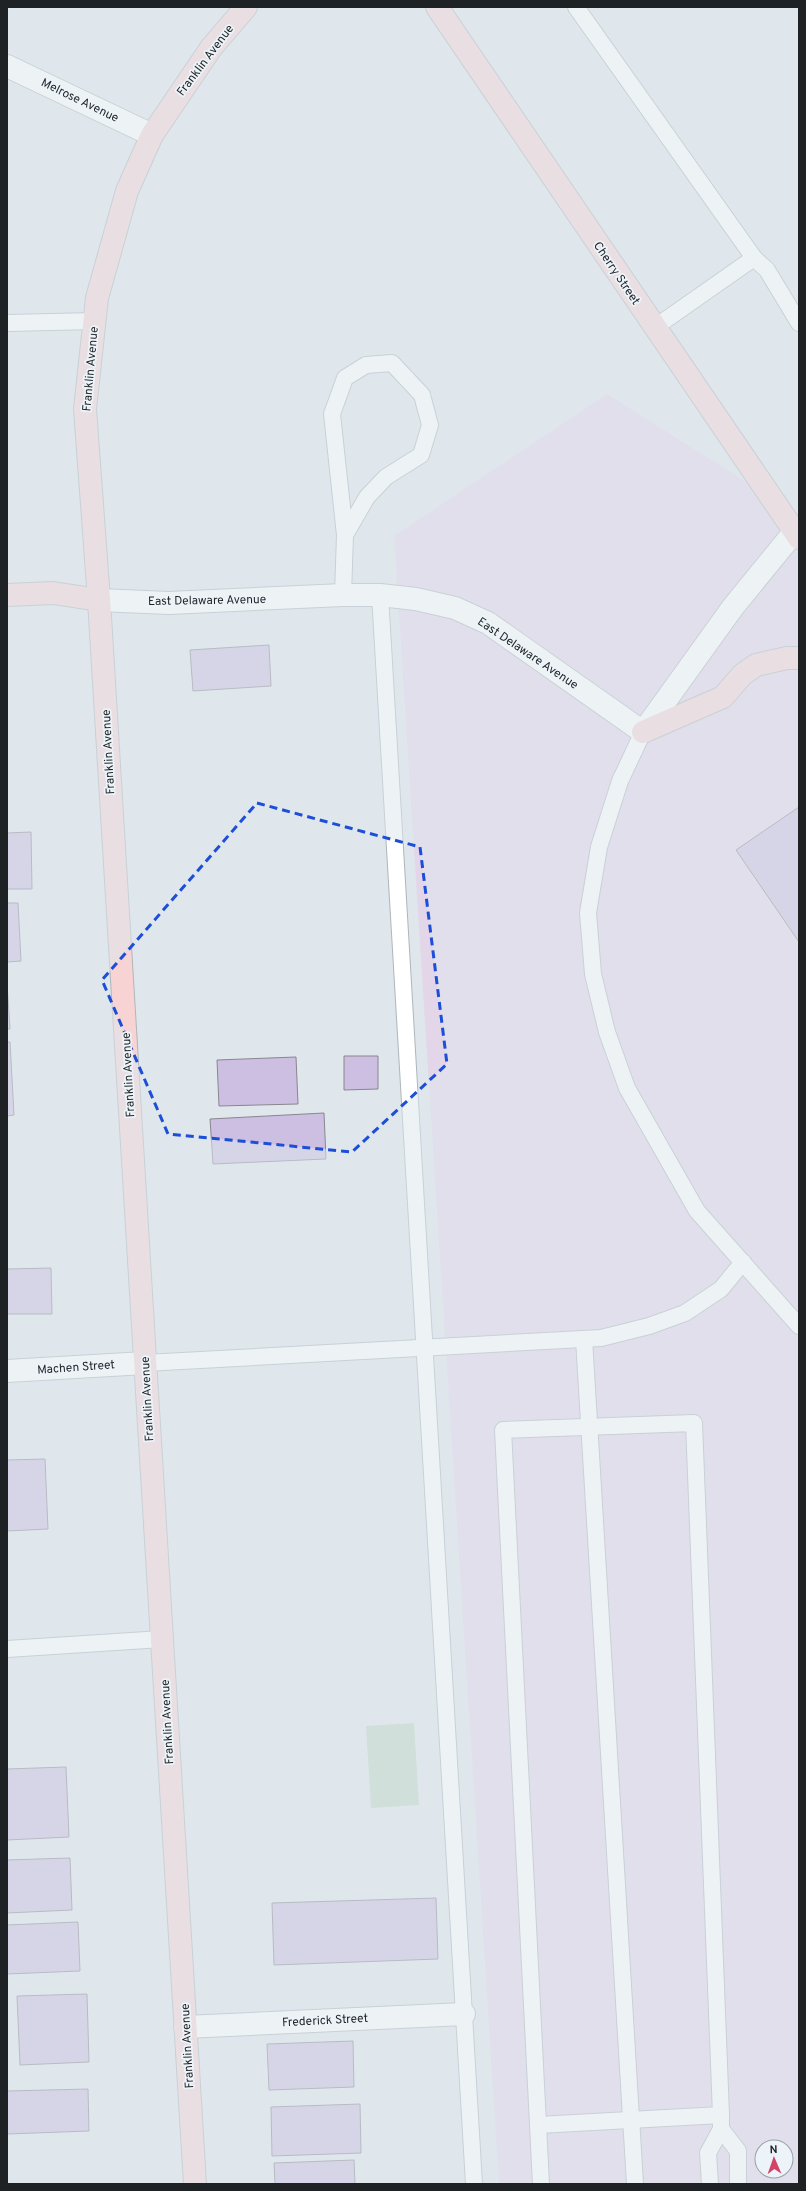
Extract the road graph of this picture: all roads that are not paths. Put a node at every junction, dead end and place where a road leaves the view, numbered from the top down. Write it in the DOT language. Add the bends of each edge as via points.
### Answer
graph roads {
  1 [pos="246,7"];
  2 [pos="437,7"];
  3 [pos="576,7"];
  4 [pos="7,66"];
  5 [pos="152,135"];
  6 [pos="754,258"];
  7 [pos="95,321"];
  8 [pos="7,323"];
  9 [pos="799,323"];
  10 [pos="654,328"];
  11 [pos="798,533"];
  12 [pos="345,535"];
  13 [pos="7,595"];
  14 [pos="343,595"];
  15 [pos="380,595"];
  16 [pos="99,600"];
  17 [pos="799,658"];
  18 [pos="643,732"];
  19 [pos="742,1262"];
  20 [pos="799,1326"];
  21 [pos="584,1339"];
  22 [pos="424,1348"];
  23 [pos="145,1363"];
  24 [pos="7,1371"];
  25 [pos="590,1425"];
  26 [pos="162,1639"];
  27 [pos="7,1649"];
  28 [pos="464,2014"];
  29 [pos="186,2027"];
  30 [pos="632,2120"];
  31 [pos="721,2122"];
  32 [pos="538,2125"];
  33 [pos="195,2184"];
  34 [pos="474,2184"];
  35 [pos="541,2184"];
  36 [pos="635,2184"];
  37 [pos="710,2184"];
  38 [pos="738,2184"];
  1 -- 5 [label="street, Franklin Avenue" via="211,48"];
  2 -- 10 [label="street, Cherry Street"];
  3 -- 6 [label="lane"];
  4 -- 5 [label="street, Melrose Avenue"];
  5 -- 7 [label="street, Franklin Avenue" via="127,191 97,298"];
  6 -- 9 [label="lane" via="767,270"];
  6 -- 10 [label="lane"];
  7 -- 8 [label="lane"];
  7 -- 16 [label="street, Franklin Avenue" via="85,409"];
  10 -- 11 [label="street, Cherry Street"];
  11 -- 18 [label="street" via="733,607"];
  12 -- 12 [label="lane" via="367,497 386,477 421,455 430,425 422,395 392,363 366,365 345,378 332,414"];
  12 -- 14 [label="lane"];
  13 -- 16 [label="street" via="53,593"];
  14 -- 15 [label="street, East Delaware Avenue"];
  14 -- 16 [label="street, East Delaware Avenue" via="170,603"];
  15 -- 18 [label="street, East Delaware Avenue" via="416,599 455,608 488,623"];
  15 -- 22 [label="lane"];
  16 -- 23 [label="street, Franklin Avenue"];
  17 -- 18 [label="street" via="756,665 742,675 723,696"];
  18 -- 19 [label="lane" via="620,780 599,847 588,913 593,974 607,1032 627,1088 697,1211"];
  19 -- 20 [label="lane"];
  19 -- 21 [label="lane" via="721,1289 685,1313 649,1326 601,1338"];
  21 -- 22 [label="lane"];
  21 -- 25 [label="lane"];
  22 -- 23 [label="lane"];
  22 -- 28 [label="lane"];
  23 -- 24 [label="street, Machen Street"];
  23 -- 26 [label="street, Franklin Avenue"];
  25 -- 30 [label="lane"];
  25 -- 31 [label="lane" via="694,1423"];
  25 -- 32 [label="lane" via="503,1430"];
  26 -- 27 [label="lane"];
  26 -- 29 [label="street, Franklin Avenue"];
  28 -- 29 [label="street, Frederick Street"];
  28 -- 34 [label="lane"];
  29 -- 33 [label="street, Franklin Avenue"];
  30 -- 31 [label="lane"];
  30 -- 32 [label="lane"];
  30 -- 36 [label="lane"];
  31 -- 37 [label="lane" via="708,2153"];
  31 -- 38 [label="lane" via="738,2150"];
  32 -- 35 [label="lane"];
}
